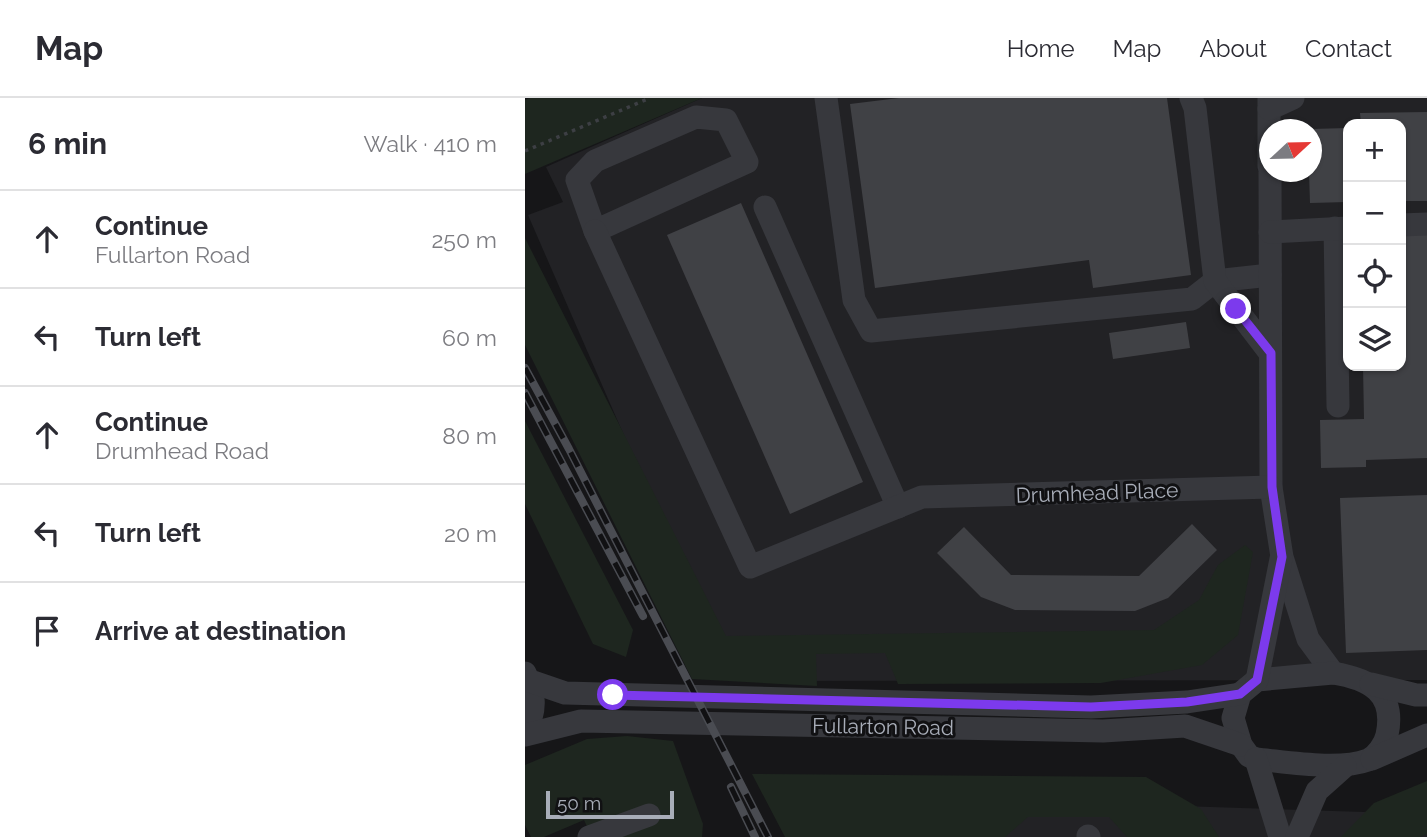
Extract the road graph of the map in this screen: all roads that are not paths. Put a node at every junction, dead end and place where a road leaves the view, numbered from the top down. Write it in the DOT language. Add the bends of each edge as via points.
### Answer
graph roads {
  1 [pos="826,98"];
  2 [pos="1191,98"];
  3 [pos="1293,98"];
  4 [pos="1269,104"];
  5 [pos="1269,182"];
  6 [pos="765,207"];
  7 [pos="1427,224"];
  8 [pos="1406,225"];
  9 [pos="1341,228"];
  10 [pos="595,231"];
  11 [pos="1270,232"];
  12 [pos="1270,275"];
  13 [pos="1215,281"];
  14 [pos="1271,353"];
  15 [pos="1338,406"];
  16 [pos="1272,487"];
  17 [pos="898,507"];
  18 [pos="1282,557"];
  19 [pos="1333,673"];
  20 [pos="527,677"];
  21 [pos="1371,684"];
  22 [pos="1249,687"];
  23 [pos="1427,695"];
  24 [pos="525,730"];
  25 [pos="525,735"];
  26 [pos="1427,735"];
  27 [pos="1248,752"];
  28 [pos="1372,759"];
  29 [pos="1345,766"];
  30 [pos="649,815"];
  31 [pos="589,837"];
  32 [pos="1280,837"];
  33 [pos="1297,837"];
  1 -- 13 [label="street" via="854,300 871,331 1192,299"];
  2 -- 13 [label="street"];
  3 -- 4 [label="street"];
  5 -- 11 [label="street"];
  6 -- 17 [label="street"];
  7 -- 8 [label="street"];
  9 -- 11 [label="street"];
  9 -- 15 [label="street"];
  10 -- 10 [label="street" via="577,180 595,161 696,117 726,120 747,162"];
  10 -- 17 [label="street" via="750,568"];
  11 -- 12 [label="street"];
  12 -- 13 [label="street"];
  12 -- 14 [label="street"];
  13 -- 14 [label="street"];
  14 -- 16 [label="street"];
  16 -- 17 [label="street, Drumhead Place" via="922,497"];
  16 -- 18 [label="street"];
  18 -- 19 [label="street" via="1308,639"];
  18 -- 22 [label="street"];
  19 -- 21 [label="street"];
  19 -- 22 [label="street, Fullarton Road"];
  20 -- 22 [label="street, Fullarton Road" via="565,693 1091,707 1187,702"];
  20 -- 24 [label="street" via="533,710"];
  21 -- 23 [label="street"];
  21 -- 28 [label="street" via="1387,703 1390,721 1385,743"];
  22 -- 27 [label="street" via="1233,718"];
  25 -- 27 [label="street, Fullarton Road" via="581,721 1103,731 1185,726"];
  26 -- 28 [label="street"];
  27 -- 29 [label="street, Fullarton Road"];
  27 -- 32 [label="street"];
  28 -- 29 [label="street"];
  29 -- 33 [label="street" via="1317,791"];
  30 -- 31 [label="street"];
}
